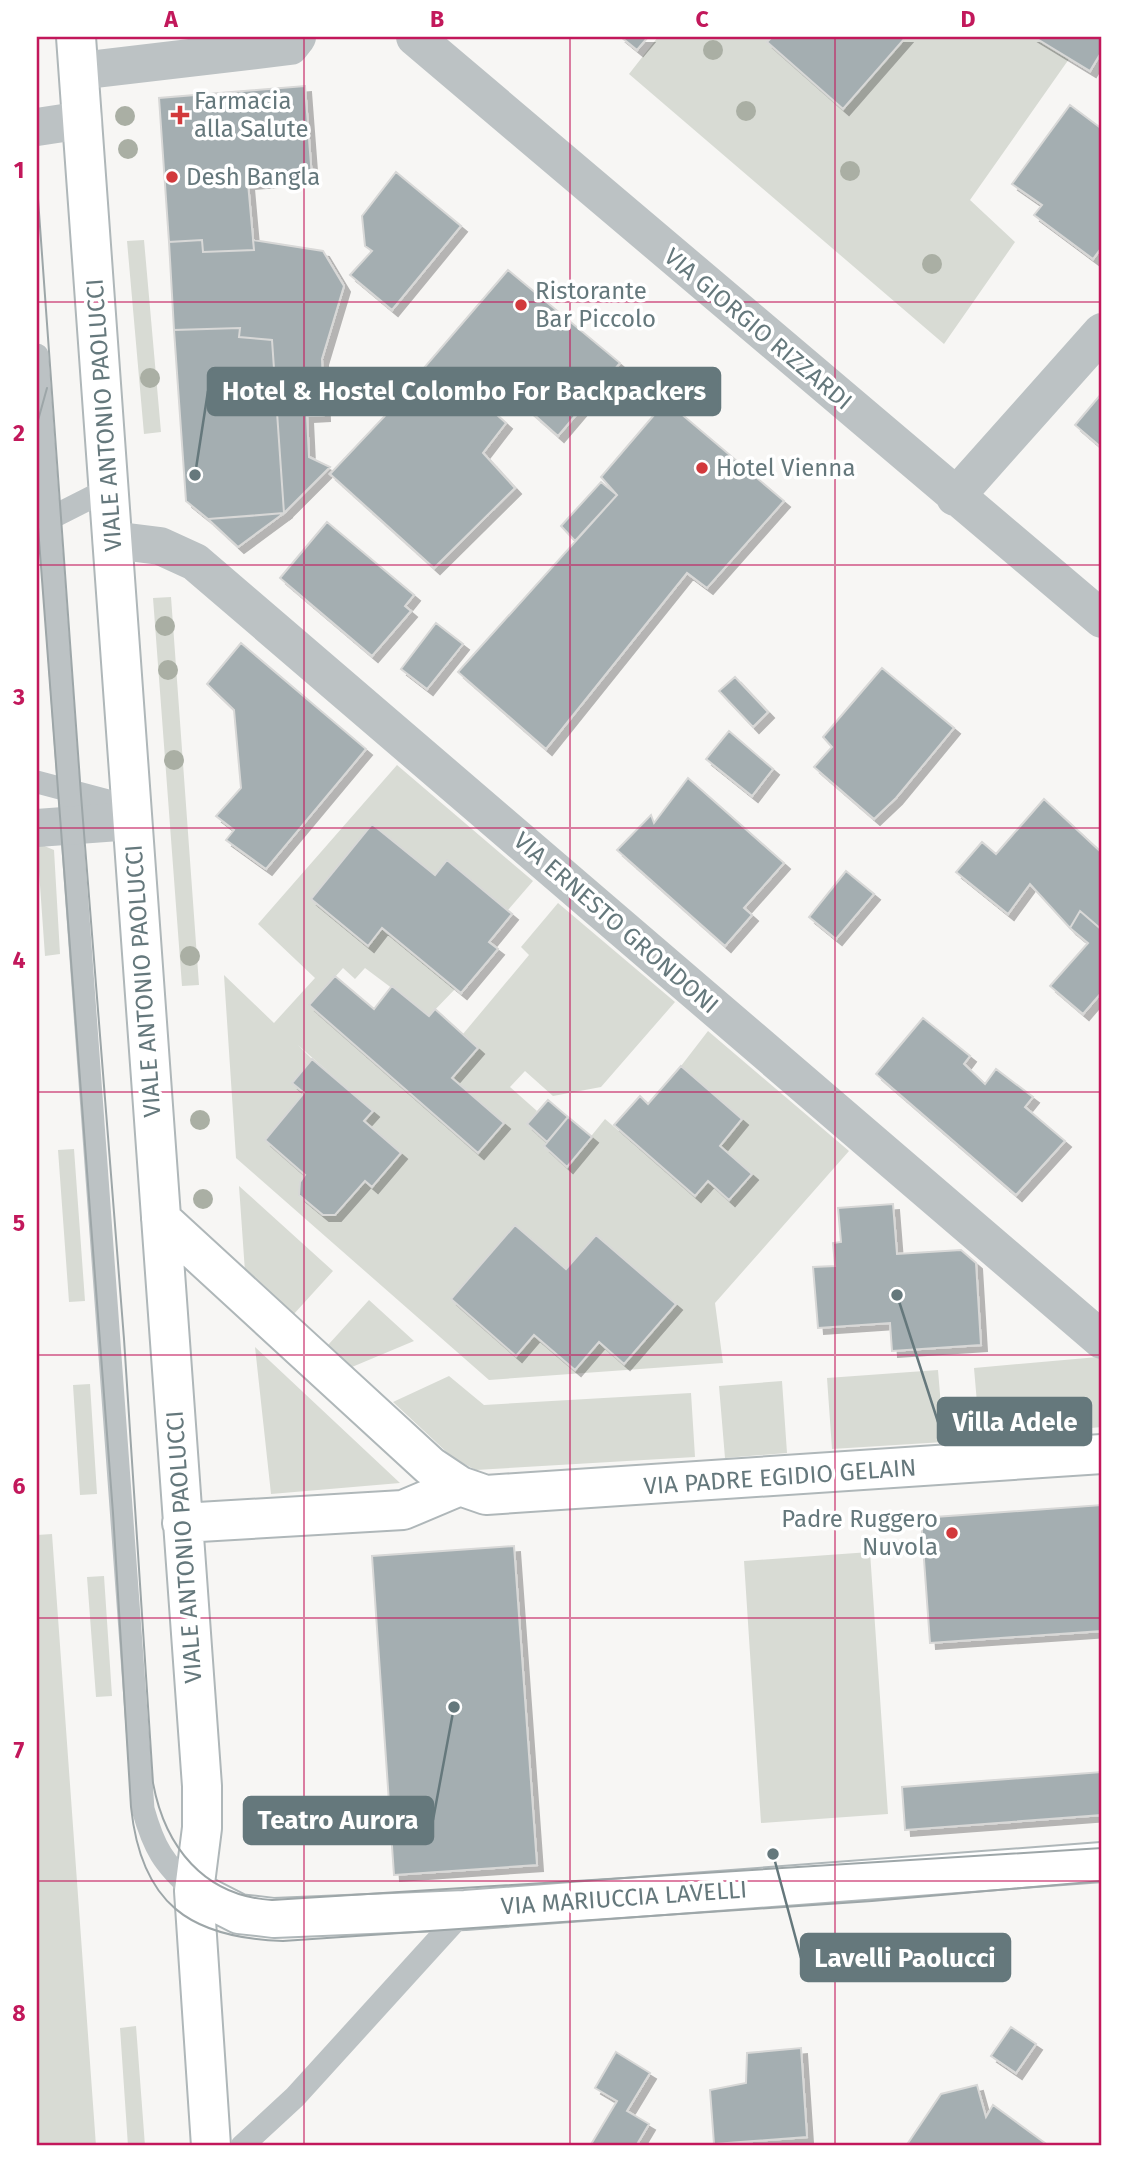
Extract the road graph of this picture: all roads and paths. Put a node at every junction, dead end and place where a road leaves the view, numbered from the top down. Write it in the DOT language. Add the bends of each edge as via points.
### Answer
graph roads {
  1 [pos="61,37"];
  2 [pos="297,37"];
  3 [pos="415,37"];
  4 [pos="77,54"];
  5 [pos="83,120"];
  6 [pos="37,127"];
  7 [pos="1102,332"];
  8 [pos="37,355"];
  9 [pos="108,489"];
  10 [pos="955,497"];
  11 [pos="43,522"];
  12 [pos="112,540"];
  13 [pos="1102,619"];
  14 [pos="37,782"];
  15 [pos="132,814"];
  16 [pos="59,815"];
  17 [pos="160,1219"];
  18 [pos="1102,1340"];
  19 [pos="1102,1454"];
  20 [pos="460,1486"];
  21 [pos="182,1523"];
  22 [pos="1102,1862"];
  23 [pos="194,1891"];
  24 [pos="464,1910"];
  25 [pos="211,2146"];
  26 [pos="242,2146"];
  1 -- 4 [label="lane"];
  2 -- 4 [label="street" via="290,46"];
  3 -- 10 [label="street, VIA GIORGIO RIZZARDI"];
  4 -- 5 [label="street, VIALE ANTONIO PAOLUCCI"];
  5 -- 6 [label="street"];
  5 -- 9 [label="street, VIALE ANTONIO PAOLUCCI"];
  7 -- 10 [label="street"];
  8 -- 11 [label="lane"];
  9 -- 11 [label="lane"];
  9 -- 12 [label="street, VIALE ANTONIO PAOLUCCI"];
  10 -- 13 [label="street, VIA GIORGIO RIZZARDI"];
  11 -- 16 [label="lane"];
  12 -- 15 [label="street, VIALE ANTONIO PAOLUCCI"];
  12 -- 18 [label="street, VIA ERNESTO GRONDONI" via="160,546 195,562"];
  14 -- 16 [label="lane"];
  15 -- 16 [label="street"];
  15 -- 17 [label="street, VIALE ANTONIO PAOLUCCI"];
  16 -- 23 [label="lane" via="143,1809 153,1843 167,1867"];
  17 -- 20 [label="street, VIA PADRE EGIDIO GELAIN" via="429,1466"];
  17 -- 21 [label="street, VIALE ANTONIO PAOLUCCI"];
  19 -- 20 [label="street, VIA PADRE EGIDIO GELAIN" via="530,1494 486,1495"];
  20 -- 21 [label="street" via="403,1510"];
  21 -- 23 [label="street, VIALE ANTONIO PAOLUCCI" via="202,1786"];
  22 -- 24 [label="street, VIA MARIUCCIA LAVELLI"];
  23 -- 24 [label="street, VIA MARIUCCIA LAVELLI" via="224,1909 257,1917"];
  23 -- 25 [label="street, VIALE ANTONIO PAOLUCCI"];
  24 -- 26 [label="lane" via="295,2097"];
}
